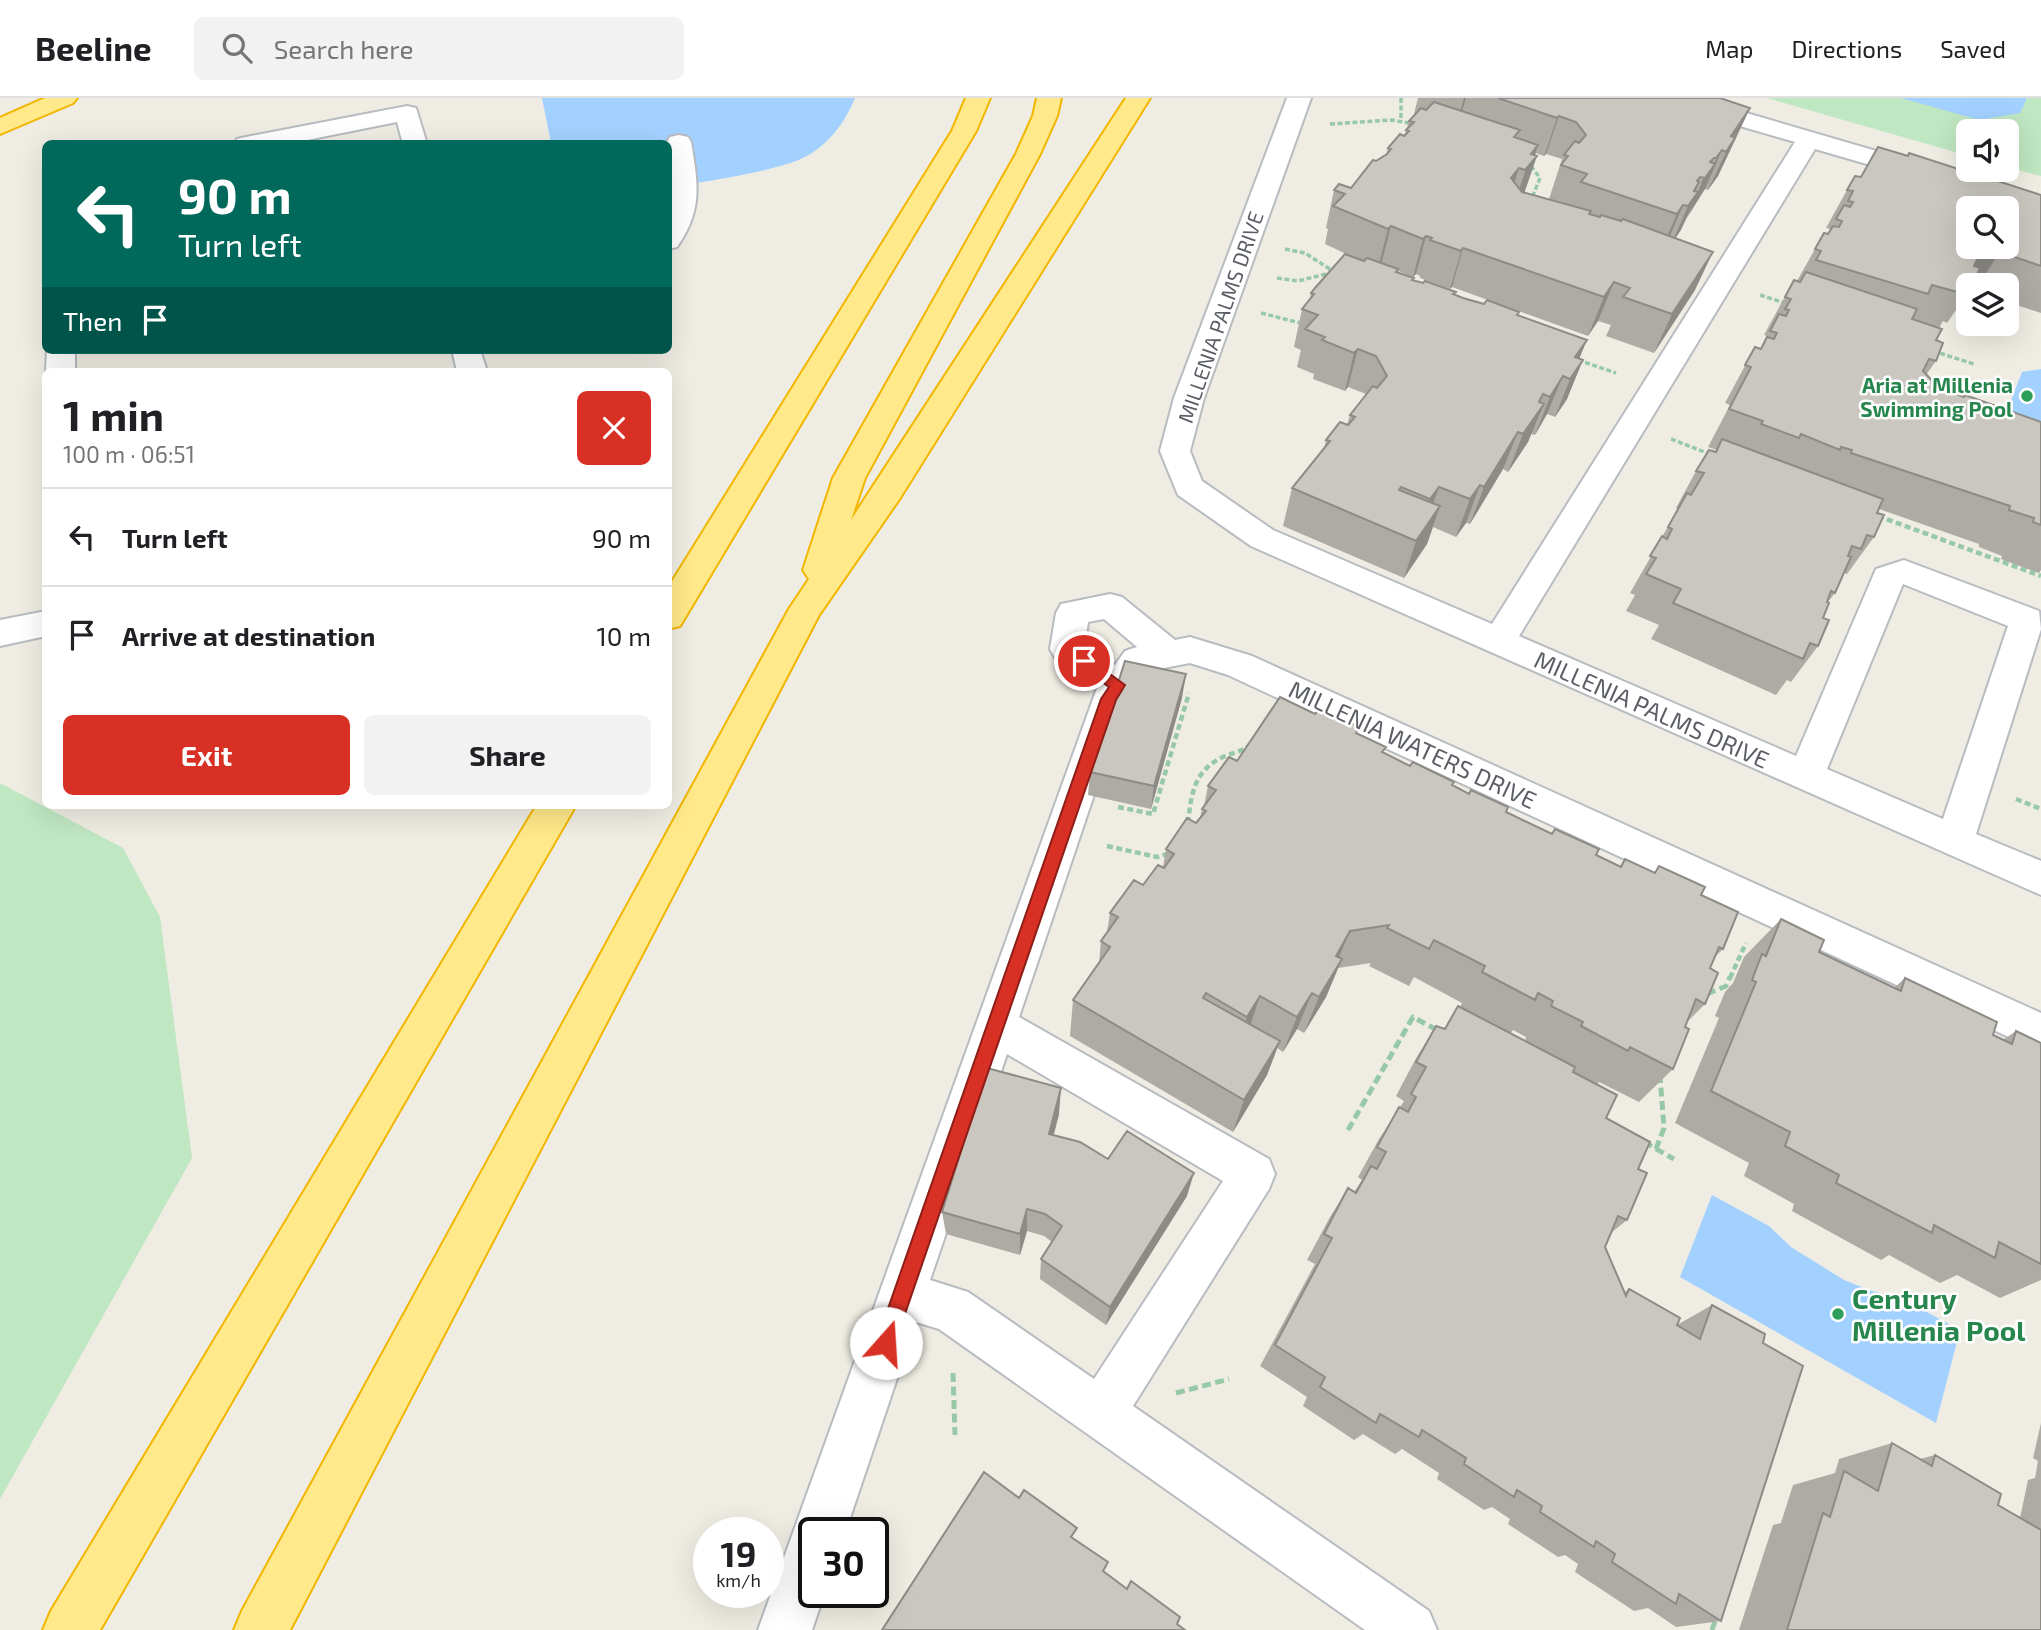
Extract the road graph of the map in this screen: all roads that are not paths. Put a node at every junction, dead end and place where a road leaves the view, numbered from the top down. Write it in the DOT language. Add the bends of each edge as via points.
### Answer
graph roads {
  1 [pos="9,98"];
  2 [pos="65,98"];
  3 [pos="978,98"];
  4 [pos="1049,98"];
  5 [pos="1138,98"];
  6 [pos="1669,98"];
  7 [pos="0,102"];
  8 [pos="1295,108"];
  9 [pos="947,111"];
  10 [pos="0,127"];
  11 [pos="1809,139"];
  12 [pos="267,140"];
  13 [pos="414,140"];
  14 [pos="679,142"];
  15 [pos="1951,181"];
  16 [pos="912,219"];
  17 [pos="672,235"];
  18 [pos="677,585"];
  19 [pos="672,603"];
  20 [pos="806,608"];
  21 [pos="42,624"];
  22 [pos="0,633"];
  23 [pos="1499,641"];
  24 [pos="1169,653"];
  25 [pos="1118,685"];
  26 [pos="1806,777"];
  27 [pos="555,809"];
  28 [pos="1955,841"];
  29 [pos="2041,878"];
  30 [pos="996,1026"];
  31 [pos="2041,1033"];
  32 [pos="902,1295"];
  33 [pos="1101,1412"];
  34 [pos="825,1517"];
  35 [pos="798,1594"];
  36 [pos="70,1630"];
  37 [pos="261,1630"];
  38 [pos="785,1630"];
  39 [pos="1410,1630"];
  1 -- 7 [label="highway"];
  2 -- 10 [label="highway"];
  3 -- 16 [label="highway" via="964,131"];
  4 -- 20 [label="highway" via="1023,164 849,478"];
  5 -- 20 [label="highway" via="889,490"];
  6 -- 11 [label="street"];
  8 -- 23 [label="street, MILLENIA PALMS DRIVE" via="1189,398 1175,451 1189,487 1262,538"];
  9 -- 16 [label="highway"];
  11 -- 15 [label="street"];
  11 -- 23 [label="street"];
  12 -- 13 [label="street" via="407,113"];
  14 -- 17 [label="street" via="687,203"];
  16 -- 18 [label="highway"];
  18 -- 19 [label="highway"];
  20 -- 37 [label="highway"];
  21 -- 22 [label="street"];
  23 -- 26 [label="street, MILLENIA PALMS DRIVE"];
  24 -- 25 [label="street, MILLENIA WATERS DRIVE" via="1137,660"];
  24 -- 25 [label="street" via="1110,606 1073,613 1066,649"];
  24 -- 31 [label="street, MILLENIA WATERS DRIVE" via="1189,650 1240,665"];
  25 -- 30 [label="street, MILLENIA WATERS DRIVE" via="1109,699"];
  26 -- 28 [label="street, MILLENIA PALMS DRIVE"];
  26 -- 28 [label="street" via="1888,577 1904,572 2027,620"];
  27 -- 36 [label="highway"];
  28 -- 29 [label="street, MILLENIA PALMS DRIVE"];
  30 -- 32 [label="street, MILLENIA WATERS DRIVE"];
  30 -- 33 [label="street" via="1253,1174"];
  32 -- 33 [label="street" via="951,1310"];
  32 -- 34 [label="street, MILLENIA WATERS DRIVE"];
  33 -- 39 [label="street"];
  35 -- 38 [label="street"];
}
